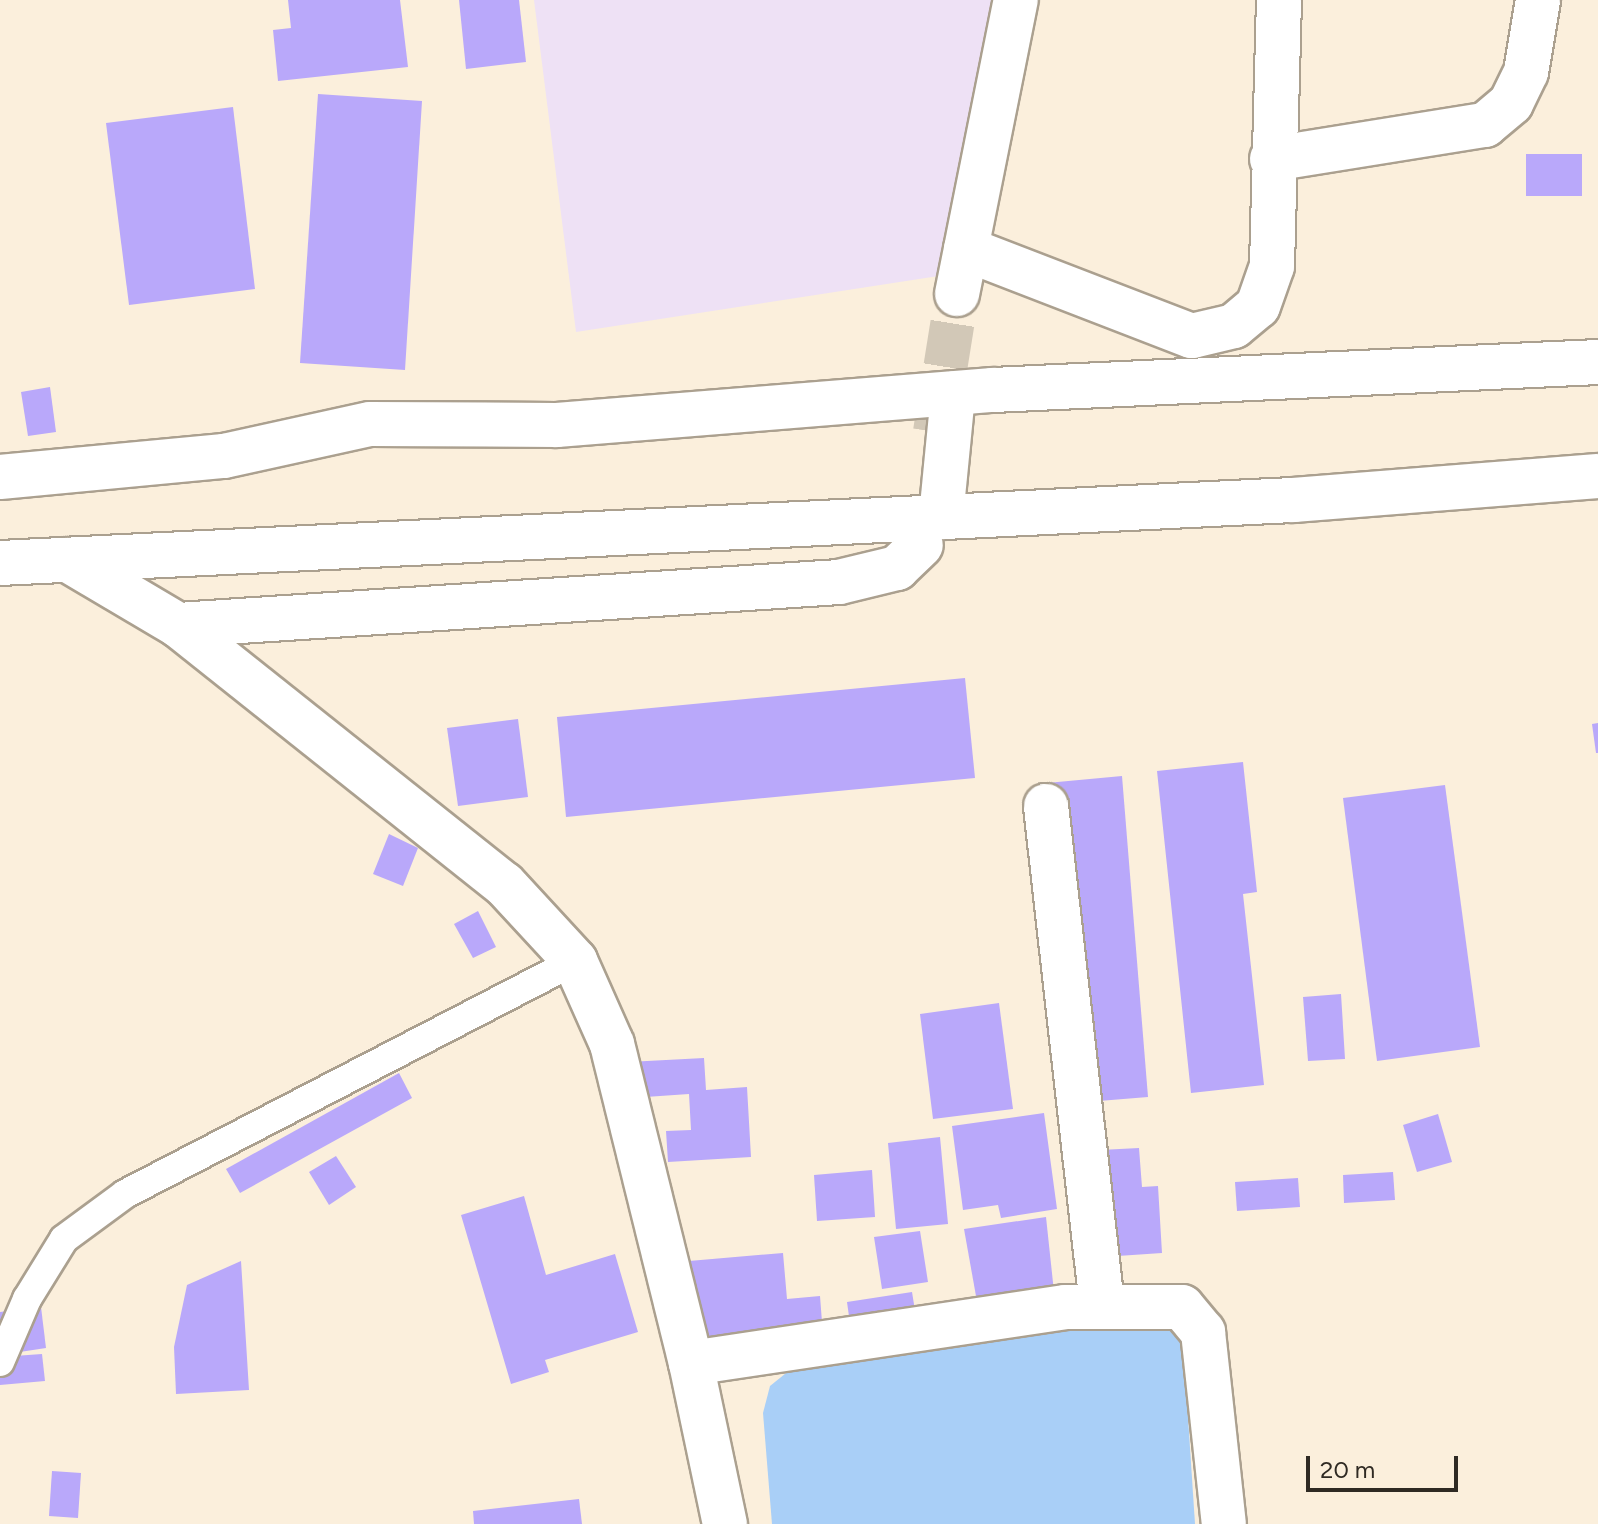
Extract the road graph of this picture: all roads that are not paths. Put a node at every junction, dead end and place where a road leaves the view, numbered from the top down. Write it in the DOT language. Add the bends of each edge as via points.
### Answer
graph roads {
  1 [pos="1016,0"];
  2 [pos="1279,0"];
  3 [pos="1538,0"];
  4 [pos="1272,159"];
  5 [pos="966,249"];
  6 [pos="957,294"];
  7 [pos="1598,362"];
  8 [pos="953,394"];
  9 [pos="1598,476"];
  10 [pos="0,477"];
  11 [pos="931,531"];
  12 [pos="68,560"];
  13 [pos="0,563"];
  14 [pos="178,625"];
  15 [pos="1046,806"];
  16 [pos="575,961"];
  17 [pos="1102,1305"];
  18 [pos="0,1362"];
  19 [pos="691,1363"];
  20 [pos="725,1524"];
  21 [pos="1224,1524"];
  1 -- 5 [label="street"];
  2 -- 4 [label="street"];
  3 -- 4 [label="street" via="1526,72 1511,103 1485,125"];
  4 -- 5 [label="street" via="1272,266 1258,306 1234,326 1192,336"];
  5 -- 6 [label="street"];
  7 -- 8 [label="street"];
  8 -- 10 [label="street" via="557,425 370,424 224,456"];
  8 -- 11 [label="street"];
  9 -- 11 [label="street"];
  11 -- 12 [label="street"];
  11 -- 14 [label="street" via="897,568 839,582"];
  12 -- 13 [label="street"];
  12 -- 14 [label="street"];
  14 -- 16 [label="street" via="504,884"];
  15 -- 17 [label="street"];
  16 -- 18 [label="lane" via="125,1194 64,1239 27,1299"];
  16 -- 19 [label="street" via="612,1044"];
  17 -- 19 [label="street"];
  17 -- 21 [label="street" via="1182,1307 1203,1332"];
  19 -- 20 [label="street"];
}
